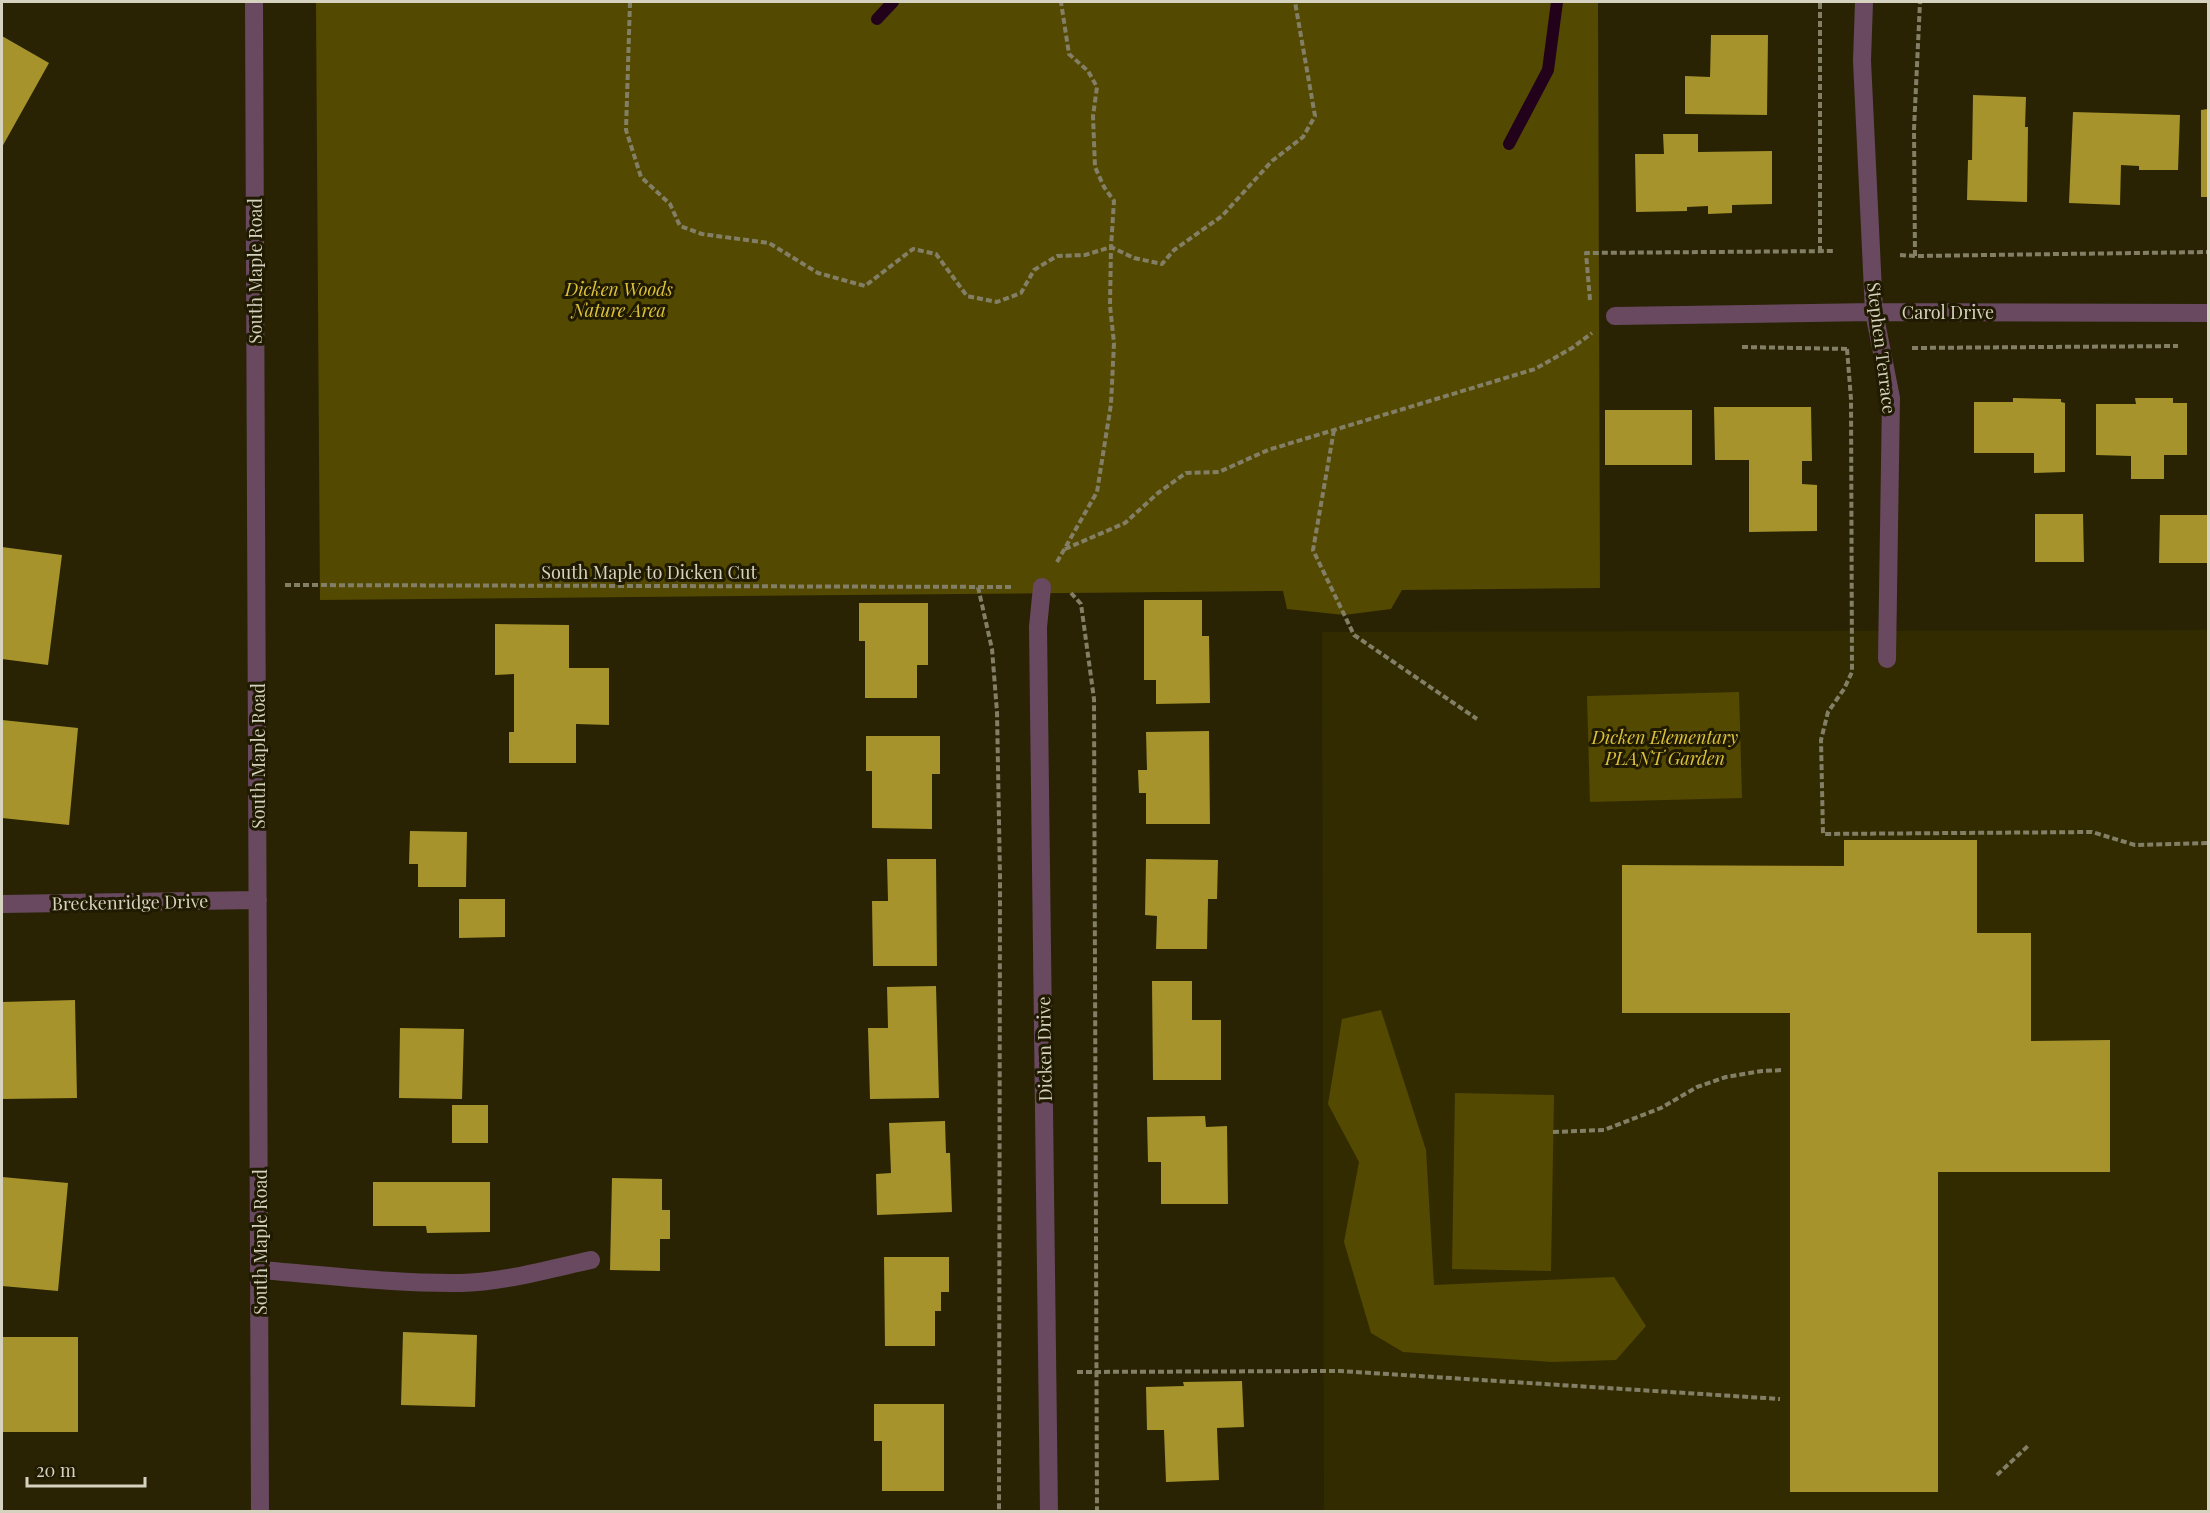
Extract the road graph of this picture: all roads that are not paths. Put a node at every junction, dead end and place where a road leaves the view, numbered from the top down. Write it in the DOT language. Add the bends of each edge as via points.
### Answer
graph roads {
  1 [pos="254,2"];
  2 [pos="1864,2"];
  3 [pos="1874,312"];
  4 [pos="2208,313"];
  5 [pos="1615,316"];
  6 [pos="1042,587"];
  7 [pos="1887,659"];
  8 [pos="258,900"];
  9 [pos="2,904"];
  10 [pos="591,1260"];
  11 [pos="260,1270"];
  12 [pos="261,1512"];
  13 [pos="1049,1512"];
  1 -- 8 [label="street, South Maple Road"];
  2 -- 3 [label="street, Stephen Terrace" via="1862,61"];
  3 -- 4 [label="street, Carol Drive"];
  3 -- 5 [label="street, Carol Drive"];
  3 -- 7 [label="street, Stephen Terrace" via="1892,398"];
  6 -- 13 [label="street, Dicken Drive" via="1038,627"];
  8 -- 9 [label="street, Breckenridge Drive"];
  8 -- 11 [label="street, South Maple Road"];
  10 -- 11 [label="street" via="461,1283"];
  11 -- 12 [label="street, South Maple Road"];
}
